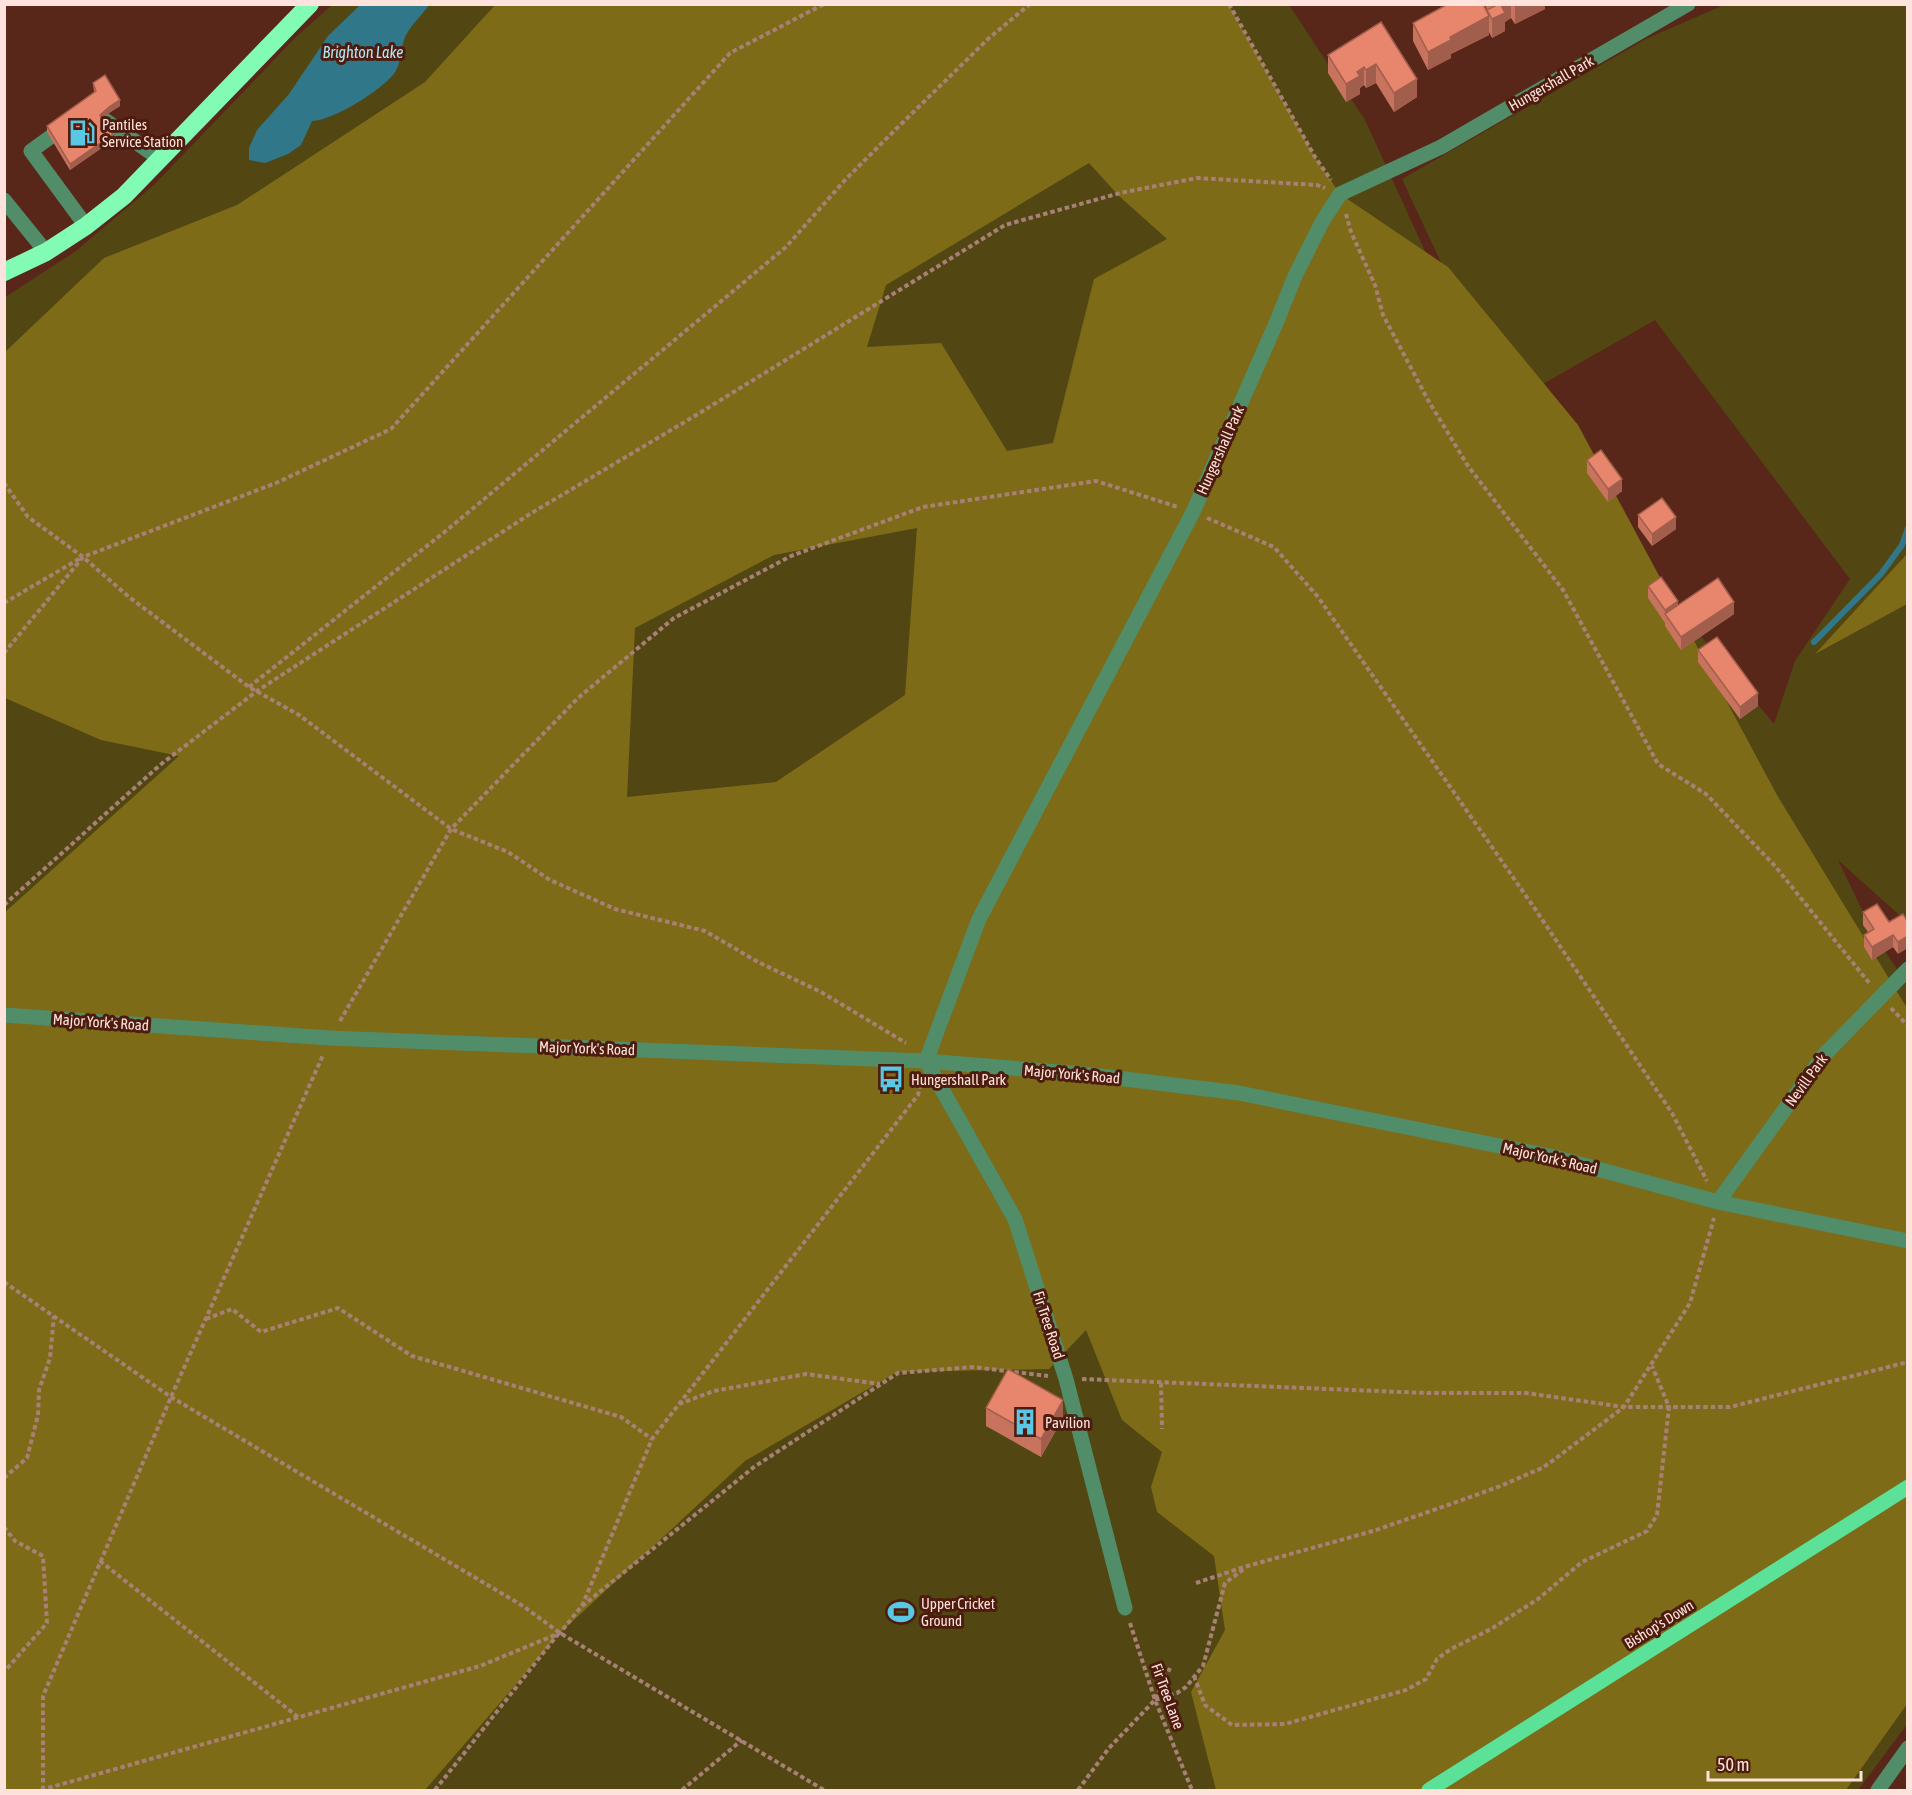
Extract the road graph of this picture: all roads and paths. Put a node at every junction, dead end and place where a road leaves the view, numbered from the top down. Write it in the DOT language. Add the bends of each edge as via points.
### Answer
graph roads {
  1 [pos="310,4"];
  2 [pos="824,4"];
  3 [pos="1030,4"];
  4 [pos="1229,4"];
  5 [pos="1688,4"];
  6 [pos="160,159"];
  7 [pos="1340,194"];
  8 [pos="4,200"];
  9 [pos="86,226"];
  10 [pos="46,252"];
  11 [pos="4,272"];
  12 [pos="4,483"];
  13 [pos="83,557"];
  14 [pos="4,603"];
  15 [pos="4,653"];
  16 [pos="249,687"];
  17 [pos="257,692"];
  18 [pos="4,905"];
  19 [pos="1908,969"];
  20 [pos="1880,996"];
  21 [pos="4,1015"];
  22 [pos="1908,1026"];
  23 [pos="330,1038"];
  24 [pos="926,1061"];
  25 [pos="1718,1202"];
  26 [pos="1908,1241"];
  27 [pos="4,1282"];
  28 [pos="54,1317"];
  29 [pos="206,1319"];
  30 [pos="1908,1362"];
  31 [pos="1651,1365"];
  32 [pos="1066,1379"];
  33 [pos="1161,1383"];
  34 [pos="881,1384"];
  35 [pos="171,1397"];
  36 [pos="679,1405"];
  37 [pos="1624,1407"];
  38 [pos="1669,1407"];
  39 [pos="1162,1429"];
  40 [pos="652,1439"];
  41 [pos="4,1478"];
  42 [pos="1908,1487"];
  43 [pos="4,1527"];
  44 [pos="100,1561"];
  45 [pos="1247,1567"];
  46 [pos="1196,1583"];
  47 [pos="581,1607"];
  48 [pos="1125,1608"];
  49 [pos="560,1633"];
  50 [pos="1170,1668"];
  51 [pos="4,1672"];
  52 [pos="1194,1676"];
  53 [pos="1155,1700"];
  54 [pos="298,1718"];
  55 [pos="742,1740"];
  56 [pos="1908,1748"];
  57 [pos="42,1790"];
  58 [pos="435,1791"];
  59 [pos="682,1791"];
  60 [pos="824,1791"];
  61 [pos="1078,1791"];
  62 [pos="1192,1791"];
  63 [pos="1430,1791"];
  64 [pos="1878,1791"];
  1 -- 6 [label="highway"];
  2 -- 13 [label="path" via="730,53 391,429 276,483"];
  3 -- 16 [label="path" via="988,39 884,141 786,247 447,530"];
  4 -- 7 [label="path"];
  5 -- 7 [label="street, Hungershall Park" via="1441,147"];
  6 -- 9 [label="highway" via="124,196"];
  6 -- 9 [label="street" via="89,110 31,151"];
  7 -- 17 [label="path" via="1317,185 1197,178 1120,193 1005,225 530,514"];
  7 -- 20 [label="path" via="1383,315 1428,400 1468,466 1563,590 1658,764 1707,794 1775,866"];
  7 -- 24 [label="street, Hungershall Park" via="1295,276 1193,512 980,919"];
  8 -- 10 [label="street"];
  9 -- 10 [label="highway"];
  10 -- 11 [label="highway"];
  12 -- 13 [label="path" via="28,517"];
  13 -- 14 [label="path"];
  13 -- 15 [label="path"];
  13 -- 16 [label="path" via="129,597"];
  16 -- 17 [label="path"];
  17 -- 18 [label="path" via="160,765"];
  17 -- 24 [label="path" via="299,715 451,829 508,852 550,880 615,909 705,931 821,992 906,1043"];
  19 -- 20 [label="street, Nevill Park"];
  20 -- 22 [label="path"];
  20 -- 25 [label="street, Nevill Park" via="1824,1055"];
  21 -- 23 [label="street, Major York's Road"];
  23 -- 24 [label="street, Major York's Road"];
  23 -- 29 [label="path"];
  24 -- 25 [label="street, Major York's Road" via="1084,1074 1239,1093 1554,1157"];
  24 -- 32 [label="street, Fir Tree Road" via="1015,1220"];
  24 -- 36 [label="path" via="918,1095"];
  25 -- 26 [label="street, Major York's Road"];
  25 -- 31 [label="path" via="1690,1303"];
  27 -- 28 [label="path"];
  28 -- 35 [label="path"];
  28 -- 41 [label="path" via="50,1358 39,1390 38,1414 27,1458"];
  29 -- 35 [label="path"];
  29 -- 40 [label="path" via="232,1309 261,1332 338,1308 412,1356 621,1417"];
  30 -- 38 [label="path" via="1730,1407"];
  31 -- 37 [label="path"];
  31 -- 38 [label="path"];
  32 -- 33 [label="path"];
  32 -- 34 [label="path" via="973,1367 898,1373"];
  32 -- 48 [label="street, Fir Tree Road"];
  33 -- 37 [label="path" via="1526,1393"];
  33 -- 39 [label="path"];
  34 -- 36 [label="path" via="806,1374 714,1391"];
  34 -- 47 [label="path" via="754,1467"];
  35 -- 44 [label="path"];
  35 -- 49 [label="path" via="523,1606"];
  36 -- 40 [label="path"];
  37 -- 38 [label="path"];
  37 -- 45 [label="path" via="1542,1468 1498,1487 1373,1531"];
  38 -- 52 [label="path" via="1657,1515 1647,1531 1582,1562 1538,1599 1451,1649 1437,1659 1426,1679 1406,1690 1285,1724 1232,1725 1205,1704"];
  40 -- 47 [label="path"];
  42 -- 63 [label="main road, Bishop's Down"];
  43 -- 51 [label="path" via="15,1541 43,1556 46,1623"];
  44 -- 54 [label="path"];
  44 -- 57 [label="path" via="43,1696"];
  45 -- 46 [label="path"];
  45 -- 53 [label="path" via="1225,1583 1203,1666 1177,1694"];
  47 -- 49 [label="path"];
  48 -- 53 [label="path, Fir Tree Lane"];
  49 -- 54 [label="path" via="480,1666"];
  49 -- 55 [label="path"];
  49 -- 58 [label="path"];
  50 -- 53 [label="path"];
  53 -- 61 [label="path" via="1110,1748"];
  53 -- 62 [label="path, Fir Tree Lane"];
  54 -- 57 [label="path"];
  55 -- 59 [label="path"];
  55 -- 60 [label="path"];
  56 -- 64 [label="street"];
}
